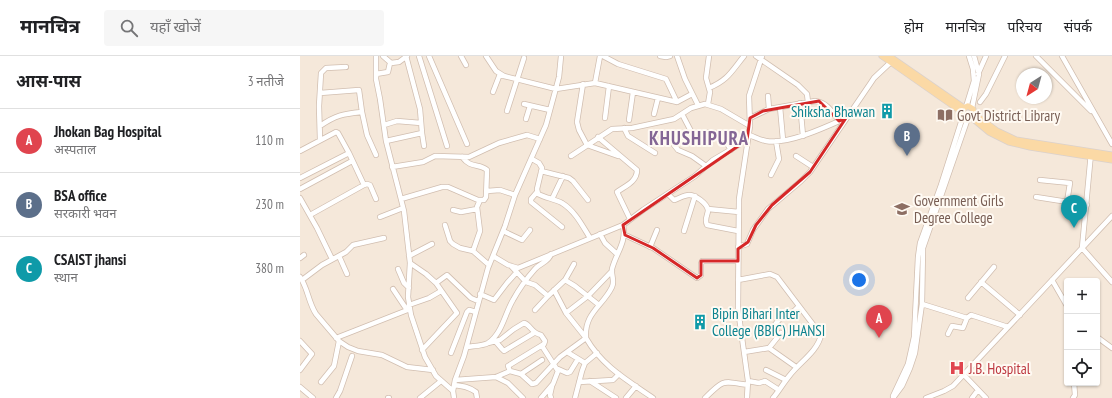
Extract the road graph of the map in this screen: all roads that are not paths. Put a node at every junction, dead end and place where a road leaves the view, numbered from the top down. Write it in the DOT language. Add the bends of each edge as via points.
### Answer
graph roads {
  1 [pos="376,56"];
  2 [pos="383,56"];
  3 [pos="406,56"];
  4 [pos="419,56"];
  5 [pos="429,56"];
  6 [pos="461,56"];
  7 [pos="486,56"];
  8 [pos="561,56"];
  9 [pos="602,56"];
  10 [pos="660,56"];
  11 [pos="670,56"];
  12 [pos="677,56"];
  13 [pos="709,56"];
  14 [pos="744,56"];
  15 [pos="756,56"];
  16 [pos="882,56"];
  17 [pos="889,56"];
  18 [pos="969,56"];
  19 [pos="974,56"];
  20 [pos="986,56"];
  21 [pos="1005,56"];
  22 [pos="1036,56"];
  23 [pos="1062,56"];
  24 [pos="524,58"];
  25 [pos="761,58"];
  26 [pos="891,62"];
  27 [pos="390,63"];
  28 [pos="466,65"];
  29 [pos="346,68"];
  30 [pos="376,74"];
  31 [pos="500,74"];
  32 [pos="976,74"];
  33 [pos="518,80"];
  34 [pos="594,82"];
  35 [pos="583,84"];
  36 [pos="609,86"];
  37 [pos="709,88"];
  38 [pos="556,89"];
  39 [pos="493,92"];
  40 [pos="633,92"];
  41 [pos="320,93"];
  42 [pos="692,94"];
  43 [pos="768,96"];
  44 [pos="658,98"];
  45 [pos="677,102"];
  46 [pos="808,102"];
  47 [pos="980,102"];
  48 [pos="524,104"];
  49 [pos="708,104"];
  50 [pos="800,104"];
  51 [pos="698,105"];
  52 [pos="530,106"];
  53 [pos="780,107"];
  54 [pos="769,109"];
  55 [pos="550,110"];
  56 [pos="507,111"];
  57 [pos="362,112"];
  58 [pos="968,112"];
  59 [pos="654,114"];
  60 [pos="682,114"];
  61 [pos="1095,115"];
  62 [pos="605,118"];
  63 [pos="750,118"];
  64 [pos="846,118"];
  65 [pos="526,119"];
  66 [pos="629,120"];
  67 [pos="840,121"];
  68 [pos="422,123"];
  69 [pos="384,125"];
  70 [pos="320,126"];
  71 [pos="750,126"];
  72 [pos="624,128"];
  73 [pos="422,134"];
  74 [pos="671,134"];
  75 [pos="749,134"];
  76 [pos="803,136"];
  77 [pos="598,137"];
  78 [pos="540,139"];
  79 [pos="320,140"];
  80 [pos="748,140"];
  81 [pos="783,140"];
  82 [pos="386,141"];
  83 [pos="776,141"];
  84 [pos="1112,142"];
  85 [pos="467,144"];
  86 [pos="587,145"];
  87 [pos="424,146"];
  88 [pos="446,146"];
  89 [pos="731,150"];
  90 [pos="300,151"];
  91 [pos="349,153"];
  92 [pos="655,153"];
  93 [pos="1091,154"];
  94 [pos="376,155"];
  95 [pos="1112,155"];
  96 [pos="571,156"];
  97 [pos="796,156"];
  98 [pos="621,157"];
  99 [pos="462,158"];
  100 [pos="532,159"];
  101 [pos="1112,160"];
  102 [pos="352,161"];
  103 [pos="706,166"];
  104 [pos="392,167"];
  105 [pos="813,167"];
  106 [pos="541,171"];
  107 [pos="770,175"];
  108 [pos="563,176"];
  109 [pos="300,178"];
  110 [pos="1040,180"];
  111 [pos="364,185"];
  112 [pos="300,189"];
  113 [pos="487,191"];
  114 [pos="537,192"];
  115 [pos="668,194"];
  116 [pos="515,195"];
  117 [pos="695,196"];
  118 [pos="1036,197"];
  119 [pos="376,199"];
  120 [pos="401,199"];
  121 [pos="552,199"];
  122 [pos="480,200"];
  123 [pos="588,200"];
  124 [pos="301,201"];
  125 [pos="1067,202"];
  126 [pos="1087,205"];
  127 [pos="403,208"];
  128 [pos="477,209"];
  129 [pos="708,209"];
  130 [pos="453,210"];
  131 [pos="739,212"];
  132 [pos="310,215"];
  133 [pos="1112,216"];
  134 [pos="380,217"];
  135 [pos="630,219"];
  136 [pos="445,225"];
  137 [pos="623,225"];
  138 [pos="562,227"];
  139 [pos="530,230"];
  140 [pos="657,230"];
  141 [pos="503,231"];
  142 [pos="684,231"];
  143 [pos="738,231"];
  144 [pos="600,234"];
  145 [pos="625,235"];
  146 [pos="384,238"];
  147 [pos="590,238"];
  148 [pos="432,244"];
  149 [pos="650,247"];
  150 [pos="738,247"];
  151 [pos="1082,248"];
  152 [pos="473,251"];
  153 [pos="551,254"];
  154 [pos="617,254"];
  155 [pos="339,256"];
  156 [pos="409,256"];
  157 [pos="493,256"];
  158 [pos="332,260"];
  159 [pos="738,261"];
  160 [pos="410,262"];
  161 [pos="574,264"];
  162 [pos="489,266"];
  163 [pos="511,266"];
  164 [pos="994,267"];
  165 [pos="398,269"];
  166 [pos="612,272"];
  167 [pos="516,273"];
  168 [pos="347,274"];
  169 [pos="301,278"];
  170 [pos="565,280"];
  171 [pos="738,280"];
  172 [pos="1052,280"];
  173 [pos="526,282"];
  174 [pos="981,282"];
  175 [pos="1112,282"];
  176 [pos="436,283"];
  177 [pos="409,288"];
  178 [pos="393,289"];
  179 [pos="441,290"];
  180 [pos="554,290"];
  181 [pos="480,294"];
  182 [pos="548,296"];
  183 [pos="588,296"];
  184 [pos="968,298"];
  185 [pos="478,301"];
  186 [pos="1064,301"];
  187 [pos="922,304"];
  188 [pos="599,305"];
  189 [pos="799,306"];
  190 [pos="408,308"];
  191 [pos="534,310"];
  192 [pos="476,312"];
  193 [pos="566,313"];
  194 [pos="1020,315"];
  195 [pos="967,318"];
  196 [pos="773,327"];
  197 [pos="1008,327"];
  198 [pos="534,333"];
  199 [pos="781,333"];
  200 [pos="948,334"];
  201 [pos="586,338"];
  202 [pos="338,339"];
  203 [pos="1100,339"];
  204 [pos="300,341"];
  205 [pos="496,342"];
  206 [pos="488,343"];
  207 [pos="542,346"];
  208 [pos="467,347"];
  209 [pos="770,348"];
  210 [pos="1112,348"];
  211 [pos="422,350"];
  212 [pos="567,352"];
  213 [pos="744,352"];
  214 [pos="451,353"];
  215 [pos="597,353"];
  216 [pos="352,356"];
  217 [pos="578,359"];
  218 [pos="542,360"];
  219 [pos="585,363"];
  220 [pos="553,364"];
  221 [pos="796,367"];
  222 [pos="558,369"];
  223 [pos="300,370"];
  224 [pos="433,370"];
  225 [pos="766,370"];
  226 [pos="510,371"];
  227 [pos="521,374"];
  228 [pos="618,374"];
  229 [pos="964,375"];
  230 [pos="496,377"];
  231 [pos="786,380"];
  232 [pos="441,381"];
  233 [pos="590,381"];
  234 [pos="321,382"];
  235 [pos="455,382"];
  236 [pos="579,382"];
  237 [pos="748,383"];
  238 [pos="553,384"];
  239 [pos="636,386"];
  240 [pos="1074,386"];
  241 [pos="300,387"];
  242 [pos="779,390"];
  243 [pos="978,390"];
  244 [pos="453,391"];
  245 [pos="338,397"];
  246 [pos="1074,397"];
  247 [pos="313,398"];
  248 [pos="420,398"];
  249 [pos="454,398"];
  250 [pos="478,398"];
  251 [pos="523,398"];
  252 [pos="541,398"];
  253 [pos="551,398"];
  254 [pos="575,398"];
  255 [pos="616,398"];
  256 [pos="626,398"];
  257 [pos="653,398"];
  258 [pos="705,398"];
  259 [pos="747,398"];
  260 [pos="773,398"];
  261 [pos="892,398"];
  262 [pos="926,398"];
  263 [pos="972,398"];
  264 [pos="986,398"];
  1 -- 30 [label="street"];
  2 -- 27 [label="street"];
  3 -- 27 [label="street" via="399,62"];
  3 -- 68 [label="street"];
  4 -- 88 [label="street"];
  5 -- 85 [label="street"];
  6 -- 28 [label="street"];
  7 -- 31 [label="street"];
  8 -- 38 [label="street"];
  9 -- 34 [label="street"];
  9 -- 45 [label="street" via="618,64 666,79"];
  10 -- 11 [label="street"];
  12 -- 42 [label="street"];
  13 -- 37 [label="street" via="706,78"];
  14 -- 37 [label="street" via="726,78"];
  15 -- 25 [label="street"];
  16 -- 26 [label="main road"];
  17 -- 58 [label="main road"];
  18 -- 32 [label="street"];
  19 -- 32 [label="street"];
  20 -- 32 [label="street"];
  21 -- 47 [label="street"];
  22 -- 61 [label="street"];
  23 -- 61 [label="street"];
  24 -- 33 [label="street"];
  25 -- 46 [label="street" via="802,89 807,94"];
  25 -- 63 [label="street" via="749,96"];
  26 -- 58 [label="main road"];
  26 -- 64 [label="street" via="874,78"];
  27 -- 30 [label="street" via="388,72"];
  29 -- 41 [label="street" via="322,70"];
  30 -- 69 [label="street"];
  31 -- 33 [label="street"];
  31 -- 39 [label="street"];
  32 -- 58 [label="street"];
  33 -- 38 [label="street"];
  33 -- 56 [label="street"];
  34 -- 35 [label="street"];
  34 -- 36 [label="street"];
  35 -- 38 [label="street"];
  35 -- 86 [label="street" via="577,122"];
  36 -- 40 [label="street"];
  36 -- 62 [label="street"];
  37 -- 49 [label="street"];
  38 -- 55 [label="street"];
  40 -- 44 [label="street"];
  40 -- 66 [label="street"];
  41 -- 57 [label="street" via="360,90"];
  41 -- 70 [label="street"];
  42 -- 45 [label="street"];
  42 -- 51 [label="street"];
  43 -- 54 [label="street"];
  44 -- 45 [label="street"];
  44 -- 59 [label="street"];
  46 -- 50 [label="street"];
  46 -- 67 [label="street" via="815,101 827,105"];
  48 -- 52 [label="street"];
  49 -- 51 [label="street"];
  49 -- 71 [label="street"];
  50 -- 53 [label="street"];
  50 -- 76 [label="street"];
  51 -- 60 [label="street"];
  52 -- 55 [label="street"];
  52 -- 65 [label="street"];
  53 -- 54 [label="street"];
  53 -- 81 [label="street"];
  54 -- 63 [label="street"];
  55 -- 78 [label="street"];
  57 -- 70 [label="street" via="345,113"];
  57 -- 94 [label="street" via="367,134"];
  58 -- 93 [label="main road" via="1016,140"];
  58 -- 187 [label="street" via="923,248"];
  58 -- 261 [label="street" via="920,243 913,345 908,364"];
  60 -- 72 [label="street" via="674,119"];
  60 -- 89 [label="street" via="694,137 713,132 722,136"];
  61 -- 84 [label="street"];
  63 -- 71 [label="street"];
  64 -- 67 [label="street"];
  64 -- 105 [label="street"];
  67 -- 76 [label="street"];
  68 -- 69 [label="street" via="397,121"];
  68 -- 73 [label="street"];
  69 -- 82 [label="street"];
  70 -- 79 [label="street"];
  71 -- 75 [label="street"];
  72 -- 77 [label="street" via="612,129"];
  72 -- 92 [label="street" via="628,136"];
  73 -- 82 [label="street"];
  73 -- 87 [label="street"];
  74 -- 103 [label="street" via="678,150"];
  75 -- 80 [label="street"];
  75 -- 83 [label="street" via="767,141"];
  76 -- 81 [label="street"];
  77 -- 86 [label="street"];
  77 -- 98 [label="street"];
  78 -- 99 [label="street" via="527,135 504,141"];
  78 -- 100 [label="street"];
  79 -- 90 [label="street"];
  79 -- 91 [label="street" via="336,132"];
  80 -- 89 [label="street"];
  80 -- 131 [label="street"];
  81 -- 83 [label="street"];
  82 -- 104 [label="street"];
  83 -- 107 [label="street" via="779,159"];
  86 -- 96 [label="street"];
  86 -- 98 [label="street"];
  89 -- 103 [label="street"];
  91 -- 102 [label="street"];
  91 -- 109 [label="street"];
  93 -- 95 [label="main road"];
  93 -- 101 [label="main road"];
  93 -- 126 [label="street"];
  97 -- 105 [label="street"];
  98 -- 135 [label="street" via="637,172 633,181 617,192"];
  99 -- 104 [label="street" via="435,156 423,162"];
  99 -- 113 [label="street" via="468,164 487,170"];
  100 -- 106 [label="street" via="541,165"];
  100 -- 116 [label="street"];
  102 -- 111 [label="street"];
  102 -- 112 [label="street"];
  103 -- 115 [label="street"];
  104 -- 120 [label="street"];
  105 -- 150 [label="street" via="801,181 768,209 753,230 747,244"];
  106 -- 108 [label="street"];
  106 -- 114 [label="street"];
  108 -- 121 [label="street"];
  108 -- 123 [label="street" via="573,181"];
  110 -- 125 [label="street" via="1070,183"];
  111 -- 119 [label="street" via="370,185"];
  111 -- 132 [label="street"];
  113 -- 116 [label="street" via="500,190"];
  113 -- 122 [label="street" via="486,199"];
  114 -- 121 [label="street"];
  114 -- 138 [label="street" via="531,202"];
  115 -- 117 [label="street" via="674,200 686,195"];
  115 -- 135 [label="street"];
  116 -- 141 [label="street"];
  117 -- 129 [label="street"];
  117 -- 142 [label="street"];
  118 -- 125 [label="street"];
  120 -- 122 [label="street" via="442,187"];
  120 -- 127 [label="street"];
  121 -- 147 [label="street" via="570,209"];
  122 -- 128 [label="street"];
  124 -- 132 [label="street"];
  125 -- 126 [label="street"];
  126 -- 151 [label="street"];
  127 -- 134 [label="street"];
  127 -- 156 [label="street"];
  128 -- 130 [label="street" via="461,212"];
  128 -- 152 [label="street" via="480,231"];
  129 -- 131 [label="street"];
  129 -- 143 [label="street" via="705,221 707,225"];
  131 -- 143 [label="street"];
  132 -- 158 [label="street"];
  133 -- 151 [label="street"];
  135 -- 137 [label="street"];
  136 -- 152 [label="street" via="453,244"];
  137 -- 144 [label="street"];
  137 -- 145 [label="street"];
  139 -- 141 [label="street" via="522,240"];
  140 -- 149 [label="street"];
  141 -- 157 [label="street"];
  143 -- 150 [label="street"];
  144 -- 147 [label="street"];
  144 -- 154 [label="street"];
  145 -- 149 [label="street"];
  145 -- 154 [label="street"];
  146 -- 155 [label="street" via="353,245"];
  147 -- 153 [label="street"];
  148 -- 156 [label="street"];
  149 -- 159 [label="street" via="697,278 701,275 702,261"];
  150 -- 159 [label="street"];
  151 -- 172 [label="street"];
  151 -- 175 [label="street"];
  152 -- 162 [label="street"];
  153 -- 163 [label="street" via="522,267"];
  153 -- 173 [label="street" via="548,260 538,265"];
  154 -- 166 [label="street"];
  155 -- 158 [label="street"];
  155 -- 168 [label="street"];
  156 -- 160 [label="street"];
  157 -- 162 [label="street"];
  157 -- 163 [label="street"];
  158 -- 169 [label="street"];
  159 -- 171 [label="street"];
  160 -- 176 [label="street"];
  160 -- 177 [label="street"];
  161 -- 170 [label="street"];
  162 -- 181 [label="street"];
  163 -- 167 [label="street"];
  164 -- 174 [label="street"];
  165 -- 177 [label="street"];
  166 -- 183 [label="street"];
  166 -- 188 [label="street" via="612,287"];
  167 -- 173 [label="street"];
  167 -- 181 [label="street" via="494,300"];
  169 -- 202 [label="street" via="313,309"];
  170 -- 180 [label="street"];
  170 -- 183 [label="street"];
  171 -- 189 [label="street" via="773,275"];
  171 -- 213 [label="street" via="738,309"];
  172 -- 186 [label="street"];
  172 -- 194 [label="street"];
  173 -- 182 [label="street" via="535,285"];
  173 -- 206 [label="street" via="514,298 501,326"];
  174 -- 184 [label="street"];
  174 -- 194 [label="street"];
  176 -- 179 [label="street"];
  176 -- 185 [label="street" via="447,275 471,298"];
  177 -- 190 [label="street"];
  178 -- 190 [label="street"];
  179 -- 190 [label="street"];
  179 -- 211 [label="street" via="456,314"];
  180 -- 182 [label="street"];
  180 -- 193 [label="street"];
  181 -- 185 [label="street"];
  182 -- 191 [label="street"];
  183 -- 188 [label="street"];
  183 -- 193 [label="street"];
  185 -- 192 [label="street"];
  187 -- 195 [label="street"];
  187 -- 261 [label="street" via="913,360 902,386"];
  188 -- 201 [label="street" via="589,318"];
  189 -- 196 [label="street" via="794,312 782,316"];
  189 -- 221 [label="street" via="820,332 821,338 810,354"];
  190 -- 202 [label="street"];
  190 -- 211 [label="street"];
  192 -- 208 [label="street"];
  192 -- 214 [label="street" via="467,312"];
  193 -- 201 [label="street"];
  194 -- 197 [label="street"];
  195 -- 197 [label="street" via="972,315"];
  195 -- 200 [label="street" via="963,328 952,326"];
  197 -- 229 [label="street"];
  198 -- 205 [label="street" via="504,351"];
  198 -- 205 [label="street" via="524,323"];
  198 -- 207 [label="street" via="542,336 545,343"];
  199 -- 209 [label="street"];
  201 -- 212 [label="street"];
  201 -- 215 [label="street"];
  202 -- 224 [label="street" via="353,350 382,355 402,365"];
  202 -- 234 [label="street" via="334,366"];
  203 -- 210 [label="street"];
  204 -- 223 [label="street" via="312,354"];
  205 -- 206 [label="street"];
  206 -- 208 [label="street"];
  207 -- 220 [label="street"];
  207 -- 226 [label="street" via="510,363"];
  208 -- 235 [label="street"];
  209 -- 213 [label="street"];
  209 -- 221 [label="street"];
  211 -- 224 [label="street"];
  212 -- 217 [label="street"];
  212 -- 220 [label="street"];
  213 -- 237 [label="street"];
  215 -- 219 [label="street"];
  215 -- 228 [label="street" via="604,363"];
  216 -- 245 [label="street"];
  217 -- 219 [label="street"];
  217 -- 222 [label="street" via="570,372"];
  218 -- 227 [label="street"];
  219 -- 236 [label="street"];
  220 -- 222 [label="street"];
  220 -- 227 [label="street" via="534,384"];
  221 -- 231 [label="street"];
  222 -- 238 [label="street"];
  224 -- 232 [label="street"];
  225 -- 231 [label="street"];
  226 -- 227 [label="street"];
  226 -- 230 [label="street"];
  228 -- 233 [label="street" via="613,380"];
  228 -- 239 [label="street"];
  229 -- 243 [label="street"];
  229 -- 262 [label="street" via="953,386"];
  230 -- 235 [label="street"];
  230 -- 251 [label="street" via="508,383"];
  231 -- 242 [label="street"];
  232 -- 244 [label="street"];
  232 -- 248 [label="street"];
  233 -- 236 [label="street"];
  233 -- 255 [label="street"];
  235 -- 244 [label="street"];
  235 -- 250 [label="street" via="475,391"];
  236 -- 254 [label="street"];
  237 -- 242 [label="street" via="765,381"];
  237 -- 258 [label="street" via="720,383"];
  237 -- 259 [label="street"];
  238 -- 252 [label="street"];
  238 -- 253 [label="street"];
  239 -- 256 [label="street"];
  239 -- 257 [label="street"];
  240 -- 246 [label="street"];
  241 -- 247 [label="street"];
  242 -- 260 [label="street"];
  243 -- 263 [label="street"];
  243 -- 264 [label="street"];
  244 -- 249 [label="street"];
}
